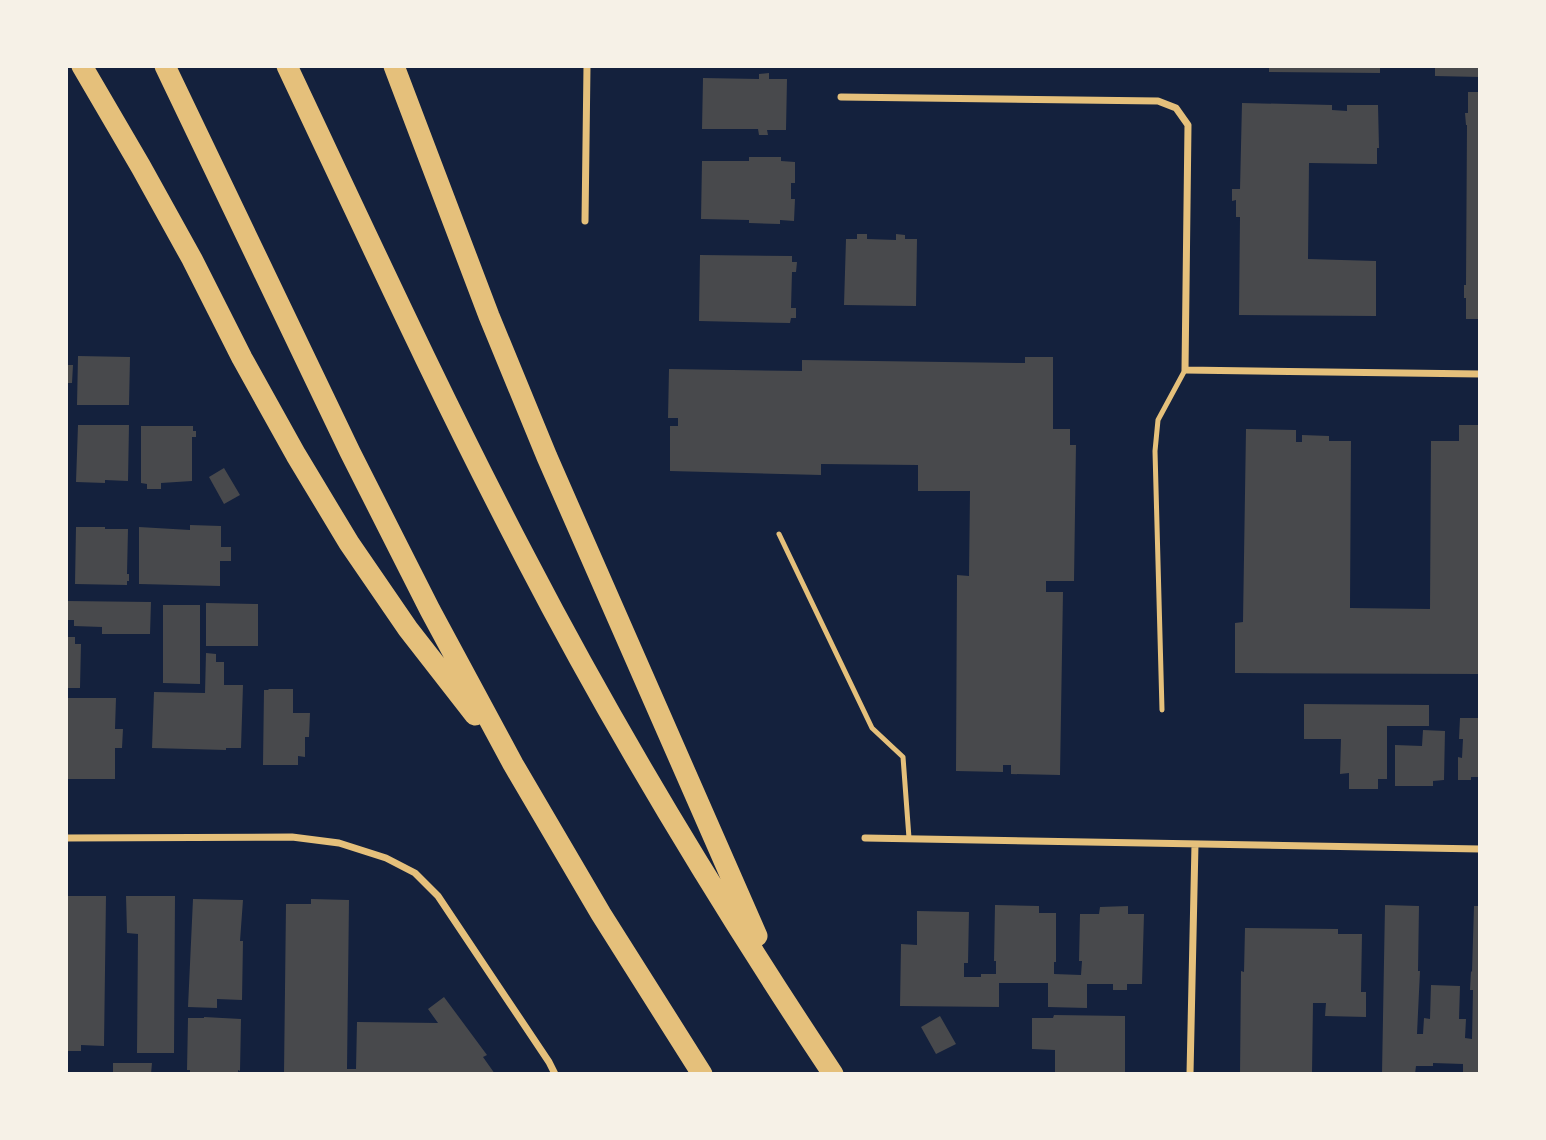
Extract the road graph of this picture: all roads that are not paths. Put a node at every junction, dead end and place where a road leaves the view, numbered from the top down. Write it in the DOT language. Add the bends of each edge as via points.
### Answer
graph roads {
  1 [pos="82,66"];
  2 [pos="165,66"];
  3 [pos="286,66"];
  4 [pos="394,66"];
  5 [pos="587,66"];
  6 [pos="841,97"];
  7 [pos="585,221"];
  8 [pos="1185,370"];
  9 [pos="1479,374"];
  10 [pos="779,534"];
  11 [pos="1162,710"];
  12 [pos="513,764"];
  13 [pos="66,838"];
  14 [pos="865,838"];
  15 [pos="909,838"];
  16 [pos="1195,845"];
  17 [pos="1479,849"];
  18 [pos="787,1005"];
  19 [pos="555,1073"];
  20 [pos="702,1073"];
  21 [pos="833,1073"];
  22 [pos="1190,1073"];
  1 -- 12 [label="highway" via="349,543 408,629"];
  2 -- 12 [label="highway" via="349,452"];
  3 -- 18 [label="highway" via="526,559 612,718"];
  4 -- 18 [label="highway" via="547,457"];
  5 -- 7 [label="street"];
  6 -- 8 [label="street" via="1158,101 1176,108 1188,125"];
  8 -- 9 [label="street"];
  8 -- 11 [label="lane" via="1158,420 1154,451"];
  10 -- 15 [label="lane" via="872,728 903,757"];
  12 -- 20 [label="highway"];
  13 -- 19 [label="street" via="292,837 340,843 386,858 415,873 438,896"];
  14 -- 15 [label="street"];
  15 -- 16 [label="street"];
  16 -- 17 [label="street"];
  16 -- 22 [label="street"];
  18 -- 21 [label="highway"];
}
